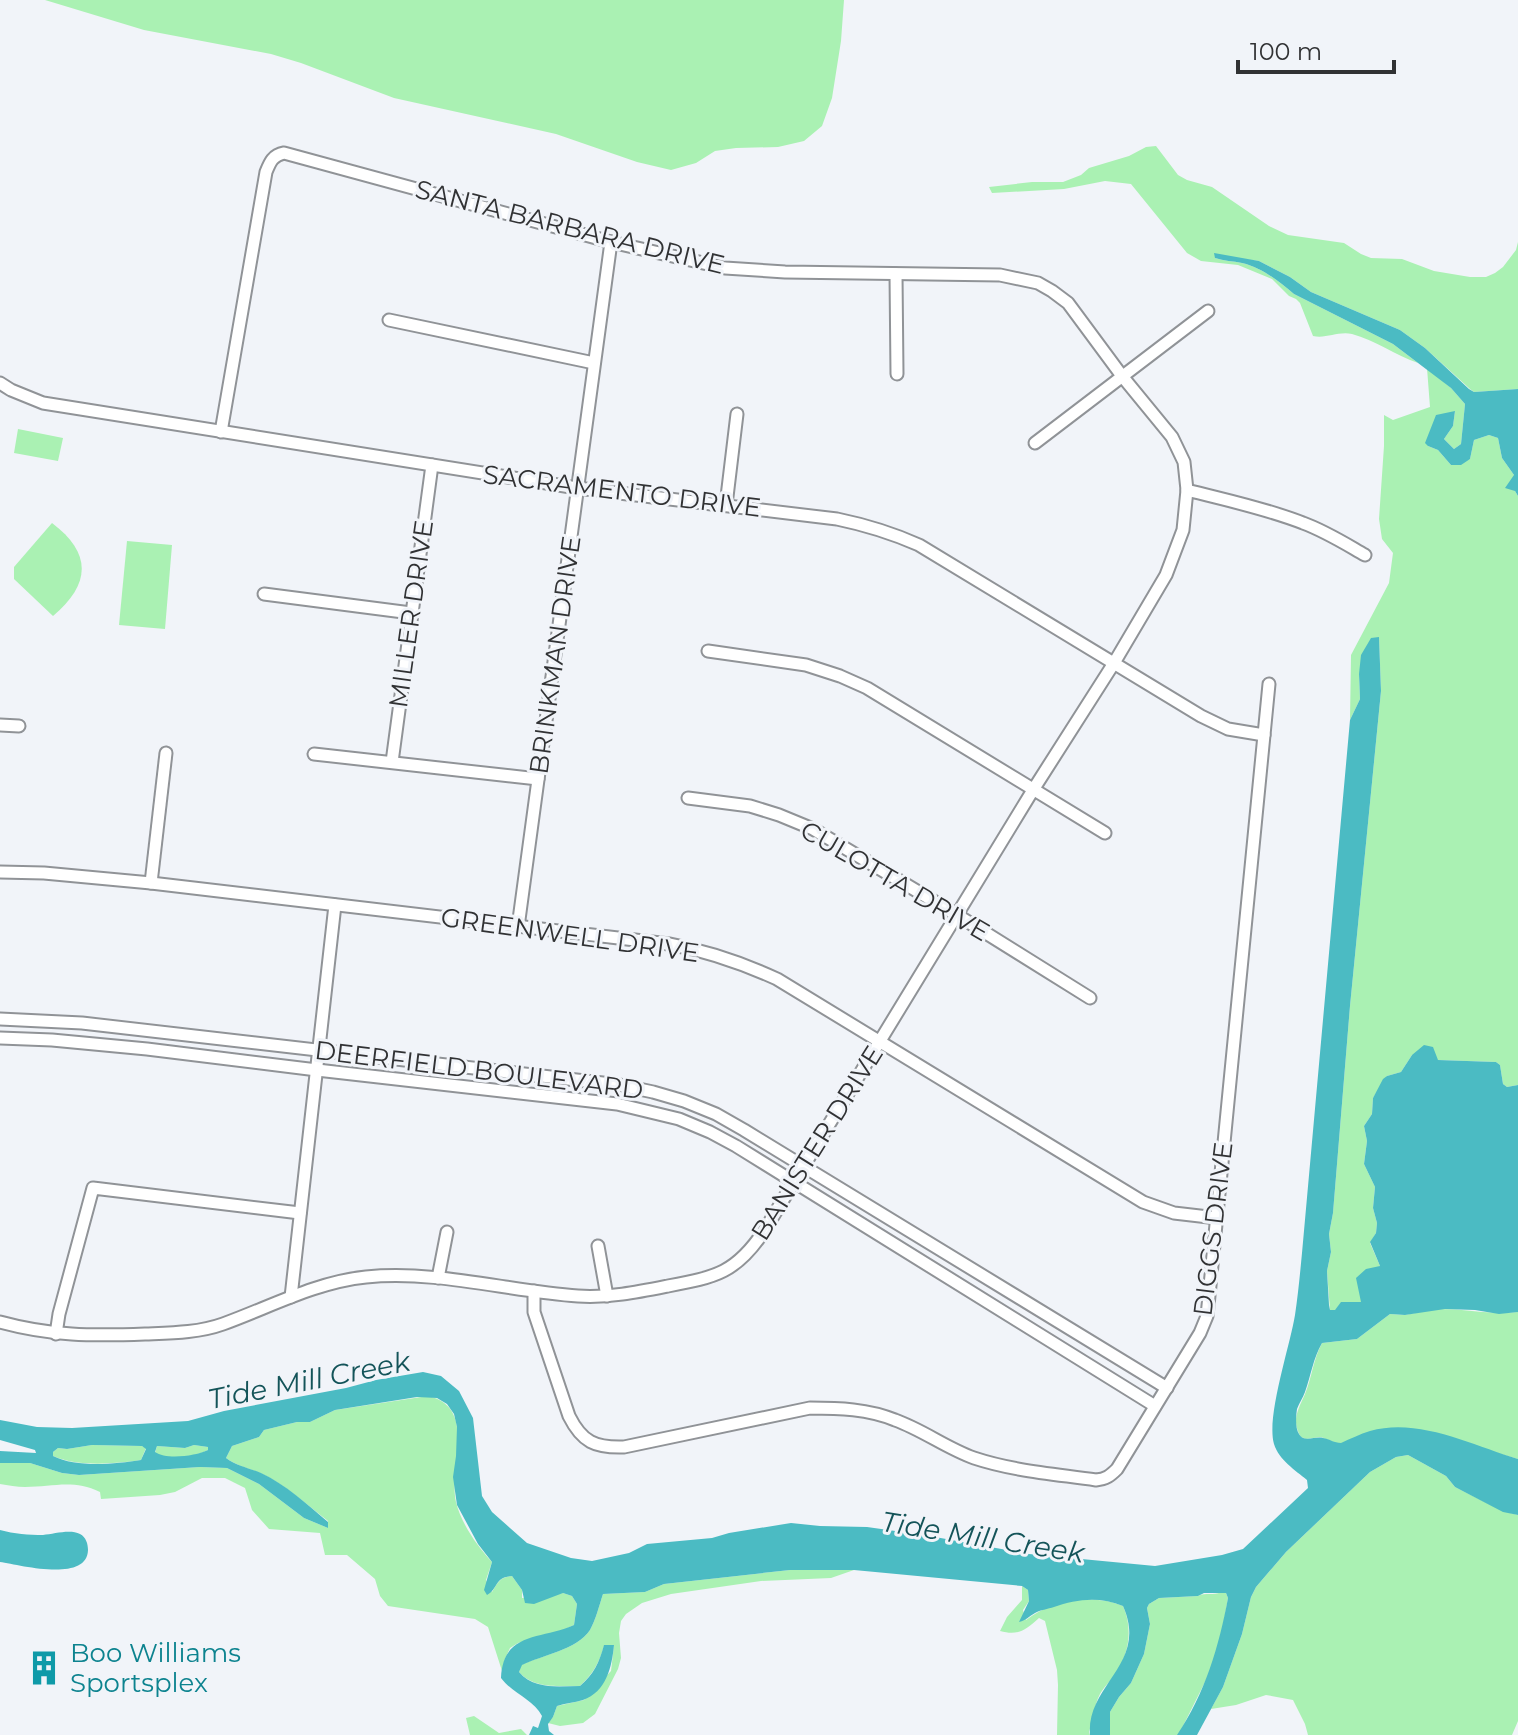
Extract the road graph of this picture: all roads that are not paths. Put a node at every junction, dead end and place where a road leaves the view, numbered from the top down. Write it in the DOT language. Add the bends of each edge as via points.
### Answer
graph roads {
  1 [pos="611,242"];
  2 [pos="896,274"];
  3 [pos="1208,311"];
  4 [pos="389,320"];
  5 [pos="594,363"];
  6 [pos="897,374"];
  7 [pos="1122,376"];
  8 [pos="0,383"];
  9 [pos="737,414"];
  10 [pos="221,432"];
  11 [pos="1035,443"];
  12 [pos="432,465"];
  13 [pos="577,488"];
  14 [pos="1187,490"];
  15 [pos="726,505"];
  16 [pos="1365,555"];
  17 [pos="264,594"];
  18 [pos="411,613"];
  19 [pos="708,651"];
  20 [pos="1114,663"];
  21 [pos="1269,684"];
  22 [pos="0,725"];
  23 [pos="19,726"];
  24 [pos="1264,735"];
  25 [pos="166,753"];
  26 [pos="314,754"];
  27 [pos="392,762"];
  28 [pos="538,779"];
  29 [pos="1033,790"];
  30 [pos="688,798"];
  31 [pos="1105,833"];
  32 [pos="0,872"];
  33 [pos="151,883"];
  34 [pos="335,905"];
  35 [pos="957,915"];
  36 [pos="518,927"];
  37 [pos="1090,998"];
  38 [pos="0,1019"];
  39 [pos="0,1038"];
  40 [pos="880,1043"];
  41 [pos="320,1050"];
  42 [pos="317,1070"];
  43 [pos="804,1164"];
  44 [pos="793,1182"];
  45 [pos="300,1213"];
  46 [pos="1217,1218"];
  47 [pos="447,1232"];
  48 [pos="598,1246"];
  49 [pos="438,1278"];
  50 [pos="534,1291"];
  51 [pos="607,1296"];
  52 [pos="291,1297"];
  53 [pos="0,1322"];
  54 [pos="56,1334"];
  55 [pos="1167,1388"];
  56 [pos="1155,1406"];
  1 -- 2 [label="street, SANTA BARBARA DRIVE" via="725,268"];
  1 -- 5 [label="street, BRINKMAN DRIVE"];
  1 -- 10 [label="street, SANTA BARBARA DRIVE" via="277,154 261,194"];
  2 -- 6 [label="street"];
  2 -- 7 [label="street, SANTA BARBARA DRIVE" via="1000,275 1038,283 1068,303"];
  3 -- 7 [label="street"];
  4 -- 5 [label="street"];
  5 -- 13 [label="street, BRINKMAN DRIVE"];
  7 -- 11 [label="street"];
  7 -- 14 [label="street, SANTA BARBARA DRIVE" via="1172,437 1184,462"];
  8 -- 10 [label="street, SACRAMENTO DRIVE" via="43,403"];
  9 -- 15 [label="street"];
  10 -- 12 [label="street, SACRAMENTO DRIVE"];
  12 -- 13 [label="street, SACRAMENTO DRIVE"];
  12 -- 18 [label="street, MILLER DRIVE"];
  13 -- 15 [label="street, SACRAMENTO DRIVE"];
  13 -- 28 [label="street, BRINKMAN DRIVE"];
  14 -- 16 [label="street" via="1304,523"];
  14 -- 20 [label="street, BANISTER DRIVE" via="1183,530 1172,562"];
  15 -- 20 [label="street, SACRAMENTO DRIVE" via="837,519 895,534"];
  17 -- 18 [label="street"];
  18 -- 27 [label="street, MILLER DRIVE"];
  19 -- 29 [label="street" via="806,665 840,676"];
  20 -- 24 [label="street, SACRAMENTO DRIVE" via="1228,729"];
  20 -- 29 [label="street, BANISTER DRIVE"];
  21 -- 24 [label="street, DIGGS DRIVE"];
  22 -- 23 [label="street"];
  24 -- 46 [label="street, DIGGS DRIVE"];
  25 -- 33 [label="street"];
  26 -- 27 [label="street"];
  27 -- 28 [label="street"];
  28 -- 36 [label="street, BRINKMAN DRIVE"];
  29 -- 31 [label="street"];
  29 -- 35 [label="street, BANISTER DRIVE"];
  30 -- 35 [label="street, CULOTTA DRIVE" via="750,806 813,829"];
  32 -- 33 [label="street, GREENWELL DRIVE"];
  33 -- 34 [label="street, GREENWELL DRIVE"];
  34 -- 36 [label="street, GREENWELL DRIVE"];
  34 -- 41 [label="street"];
  35 -- 37 [label="street, CULOTTA DRIVE"];
  35 -- 40 [label="street, BANISTER DRIVE"];
  36 -- 40 [label="street, GREENWELL DRIVE" via="699,950 777,979"];
  38 -- 41 [label="street, DEERFIELD BOULEVARD"];
  39 -- 42 [label="street, DEERFIELD BOULEVARD"];
  40 -- 43 [label="street, BANISTER DRIVE"];
  40 -- 46 [label="street, GREENWELL DRIVE" via="1143,1202 1174,1213"];
  41 -- 42 [label="street"];
  41 -- 43 [label="street, DEERFIELD BOULEVARD" via="653,1092 716,1114"];
  42 -- 44 [label="street, DEERFIELD BOULEVARD" via="651,1111 710,1132"];
  42 -- 45 [label="street"];
  43 -- 44 [label="street, BANISTER DRIVE"];
  43 -- 55 [label="street, DEERFIELD BOULEVARD"];
  44 -- 51 [label="street, BANISTER DRIVE" via="752,1249 726,1271"];
  44 -- 56 [label="street, DEERFIELD BOULEVARD"];
  45 -- 52 [label="street"];
  45 -- 54 [label="street" via="93,1188"];
  46 -- 55 [label="street, DIGGS DRIVE" via="1207,1316"];
  47 -- 49 [label="street"];
  48 -- 51 [label="street"];
  49 -- 50 [label="street, BANISTER DRIVE"];
  49 -- 52 [label="street, BANISTER DRIVE" via="364,1277"];
  50 -- 51 [label="street, BANISTER DRIVE"];
  50 -- 56 [label="street, DIGGS DRIVE" via="534,1312 569,1416 596,1445 624,1447 810,1408 851,1409 896,1420 955,1451 997,1464 1096,1480 1117,1469"];
  52 -- 54 [label="street, BANISTER DRIVE" via="198,1330"];
  53 -- 54 [label="street, BANISTER DRIVE"];
  55 -- 56 [label="street, DIGGS DRIVE"];
}
